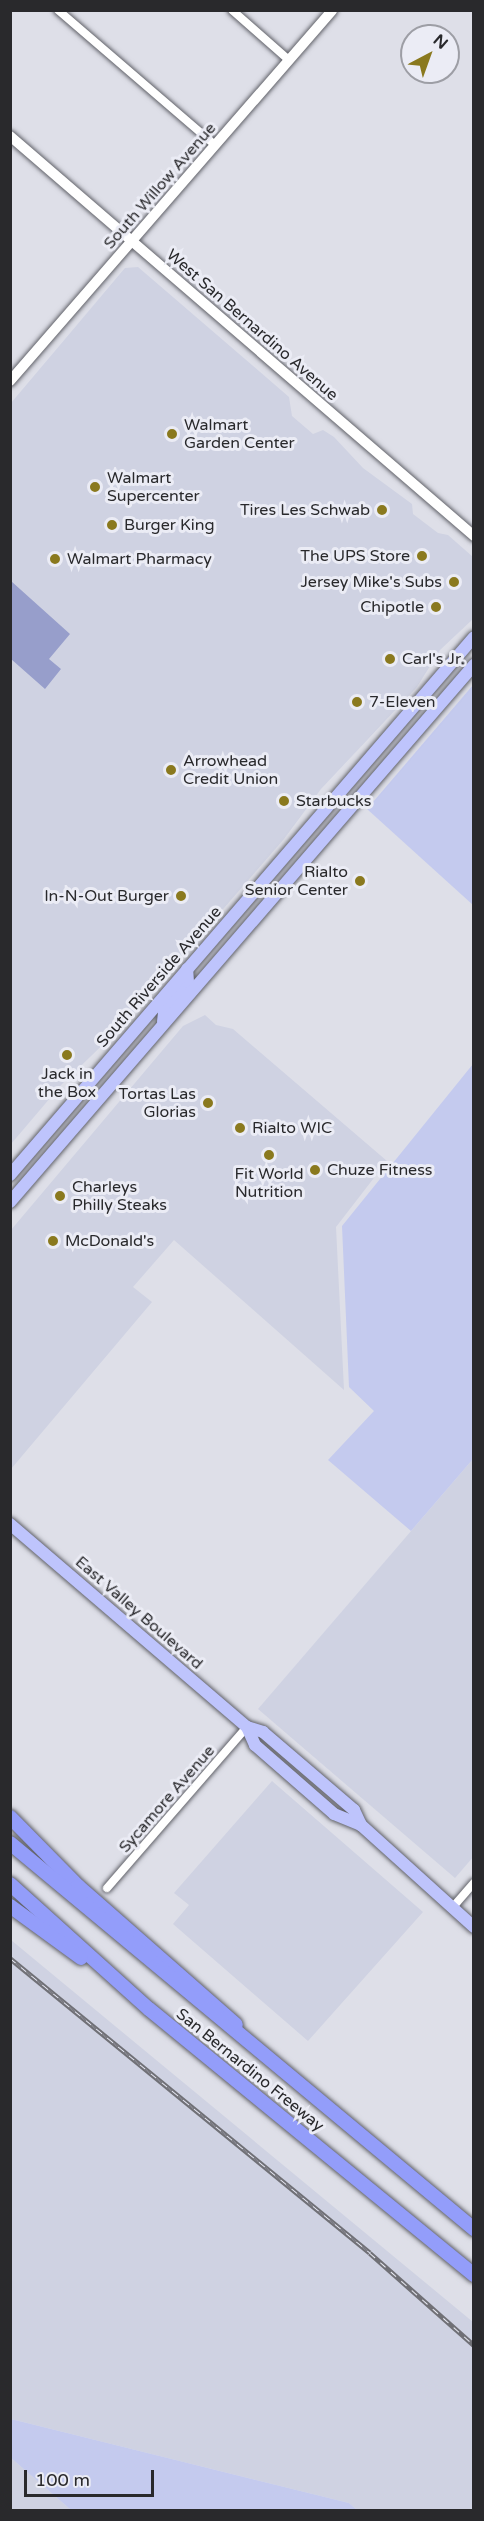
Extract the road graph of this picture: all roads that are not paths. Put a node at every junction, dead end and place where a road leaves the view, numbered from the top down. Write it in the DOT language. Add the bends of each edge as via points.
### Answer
graph roads {
  1 [pos="58,10"];
  2 [pos="232,10"];
  3 [pos="332,10"];
  4 [pos="289,60"];
  5 [pos="10,136"];
  6 [pos="215,144"];
  7 [pos="132,241"];
  8 [pos="10,381"];
  9 [pos="474,536"];
  10 [pos="474,637"];
  11 [pos="474,665"];
  12 [pos="187,969"];
  13 [pos="163,1026"];
  14 [pos="10,1175"];
  15 [pos="10,1202"];
  16 [pos="10,1524"];
  17 [pos="247,1727"];
  18 [pos="10,1816"];
  19 [pos="10,1843"];
  20 [pos="474,1883"];
  21 [pos="10,1884"];
  22 [pos="107,1888"];
  23 [pos="10,1906"];
  24 [pos="452,1908"];
  25 [pos="474,1927"];
  26 [pos="117,1982"];
  27 [pos="278,2070"];
  28 [pos="474,2229"];
  29 [pos="474,2275"];
  1 -- 6 [label="street"];
  2 -- 4 [label="street"];
  3 -- 4 [label="main road, South Willow Avenue"];
  4 -- 6 [label="main road, South Willow Avenue"];
  5 -- 7 [label="main road, West San Bernardino Avenue"];
  6 -- 7 [label="main road, South Willow Avenue"];
  7 -- 8 [label="main road, South Willow Avenue"];
  7 -- 9 [label="main road, West San Bernardino Avenue"];
  10 -- 12 [label="main road, South Riverside Avenue"];
  11 -- 13 [label="main road, South Riverside Avenue"];
  12 -- 13 [label="main road" via="188,982 164,1012"];
  12 -- 14 [label="main road, South Riverside Avenue"];
  13 -- 15 [label="main road, South Riverside Avenue"];
  16 -- 17 [label="main road, East Valley Boulevard"];
  17 -- 22 [label="street, Sycamore Avenue"];
  17 -- 24 [label="main road, East Valley Boulevard" via="255,1745 326,1807 346,1821 361,1825"];
  18 -- 27 [label="highway" via="78,1886 211,2000"];
  19 -- 27 [label="highway, San Bernardino Freeway"];
  20 -- 24 [label="street"];
  21 -- 26 [label="highway, San Bernardino Freeway"];
  23 -- 26 [label="highway"];
  24 -- 25 [label="main road, East Valley Boulevard"];
  26 -- 29 [label="highway, San Bernardino Freeway"];
  27 -- 28 [label="highway, San Bernardino Freeway"];
}
